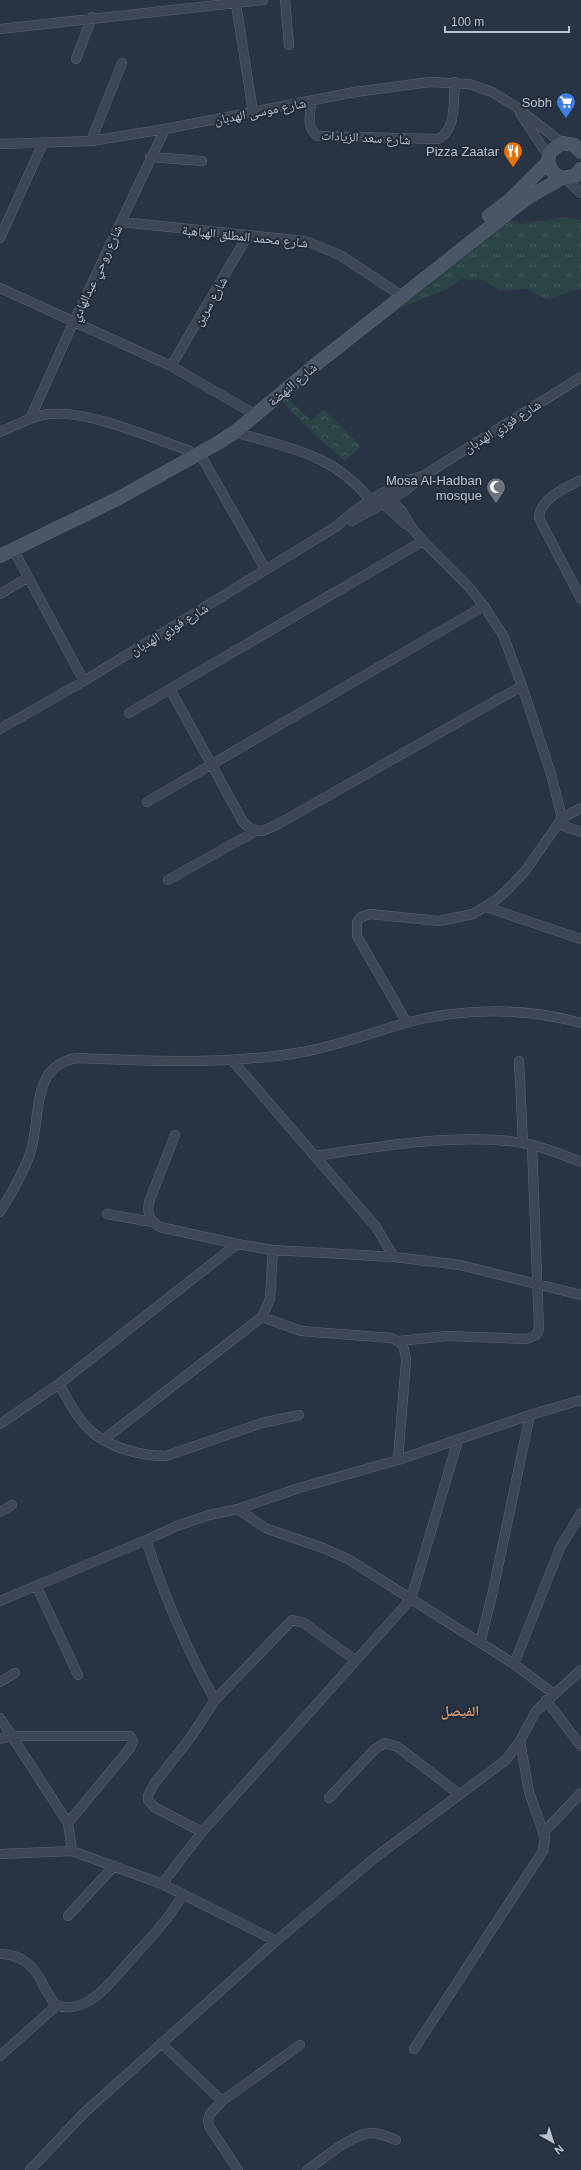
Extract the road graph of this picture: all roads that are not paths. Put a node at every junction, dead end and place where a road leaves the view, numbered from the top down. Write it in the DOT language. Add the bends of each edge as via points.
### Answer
graph roads {
  1 [pos="263,0"];
  2 [pos="285,0"];
  3 [pos="236,4"];
  4 [pos="92,17"];
  5 [pos="0,29"];
  6 [pos="289,45"];
  7 [pos="76,59"];
  8 [pos="122,63"];
  9 [pos="455,82"];
  10 [pos="312,100"];
  11 [pos="515,106"];
  12 [pos="254,112"];
  13 [pos="165,129"];
  14 [pos="581,136"];
  15 [pos="91,141"];
  16 [pos="43,143"];
  17 [pos="566,143"];
  18 [pos="0,144"];
  19 [pos="581,152"];
  20 [pos="150,157"];
  21 [pos="548,159"];
  22 [pos="202,161"];
  23 [pos="581,169"];
  24 [pos="563,178"];
  25 [pos="581,193"];
  26 [pos="121,222"];
  27 [pos="248,235"];
  28 [pos="0,238"];
  29 [pos="0,288"];
  30 [pos="398,293"];
  31 [pos="74,321"];
  32 [pos="171,366"];
  33 [pos="581,377"];
  34 [pos="249,411"];
  35 [pos="30,419"];
  36 [pos="0,432"];
  37 [pos="235,432"];
  38 [pos="195,453"];
  39 [pos="423,476"];
  40 [pos="581,480"];
  41 [pos="403,492"];
  42 [pos="381,499"];
  43 [pos="402,511"];
  44 [pos="411,527"];
  45 [pos="423,541"];
  46 [pos="0,546"];
  47 [pos="14,549"];
  48 [pos="0,556"];
  49 [pos="266,570"];
  50 [pos="27,578"];
  51 [pos="0,594"];
  52 [pos="581,599"];
  53 [pos="484,606"];
  54 [pos="84,681"];
  55 [pos="522,686"];
  56 [pos="170,689"];
  57 [pos="129,713"];
  58 [pos="0,729"];
  59 [pos="212,764"];
  60 [pos="147,802"];
  61 [pos="581,808"];
  62 [pos="560,821"];
  63 [pos="254,832"];
  64 [pos="581,832"];
  65 [pos="168,880"];
  66 [pos="486,907"];
  67 [pos="581,938"];
  68 [pos="407,1023"];
  69 [pos="581,1023"];
  70 [pos="232,1060"];
  71 [pos="519,1061"];
  72 [pos="175,1135"];
  73 [pos="528,1144"];
  74 [pos="314,1156"];
  75 [pos="581,1162"];
  76 [pos="0,1212"];
  77 [pos="107,1214"];
  78 [pos="152,1222"];
  79 [pos="237,1244"];
  80 [pos="273,1250"];
  81 [pos="394,1257"];
  82 [pos="539,1284"];
  83 [pos="581,1295"];
  84 [pos="262,1317"];
  85 [pos="398,1341"];
  86 [pos="59,1384"];
  87 [pos="581,1400"];
  88 [pos="299,1415"];
  89 [pos="530,1415"];
  90 [pos="0,1424"];
  91 [pos="103,1440"];
  92 [pos="458,1440"];
  93 [pos="398,1460"];
  94 [pos="12,1505"];
  95 [pos="238,1509"];
  96 [pos="0,1512"];
  97 [pos="581,1513"];
  98 [pos="146,1540"];
  99 [pos="37,1587"];
  100 [pos="411,1599"];
  101 [pos="0,1601"];
  102 [pos="480,1644"];
  103 [pos="356,1660"];
  104 [pos="514,1664"];
  105 [pos="581,1670"];
  106 [pos="15,1673"];
  107 [pos="78,1675"];
  108 [pos="0,1682"];
  109 [pos="554,1694"];
  110 [pos="216,1700"];
  111 [pos="546,1700"];
  112 [pos="0,1718"];
  113 [pos="12,1736"];
  114 [pos="0,1738"];
  115 [pos="520,1741"];
  116 [pos="581,1746"];
  117 [pos="581,1793"];
  118 [pos="460,1794"];
  119 [pos="329,1798"];
  120 [pos="68,1824"];
  121 [pos="202,1832"];
  122 [pos="544,1833"];
  123 [pos="72,1851"];
  124 [pos="0,1854"];
  125 [pos="114,1866"];
  126 [pos="162,1884"];
  127 [pos="183,1894"];
  128 [pos="68,1916"];
  129 [pos="276,1941"];
  130 [pos="0,1954"];
  131 [pos="57,2005"];
  132 [pos="161,2043"];
  133 [pos="300,2045"];
  134 [pos="414,2049"];
  135 [pos="0,2056"];
  136 [pos="222,2101"];
  137 [pos="396,2140"];
  138 [pos="30,2170"];
  139 [pos="238,2170"];
  140 [pos="307,2170"];
  1 -- 3 [label="street"];
  2 -- 6 [label="street"];
  3 -- 4 [label="street"];
  3 -- 12 [label="street"];
  4 -- 5 [label="street"];
  4 -- 7 [label="street"];
  8 -- 15 [label="street"];
  9 -- 10 [label="street, شارع موسى الهدبان" via="410,84"];
  9 -- 10 [label="street, شارع سعد الزيادات" via="451,122 447,132 438,139 317,136 310,124"];
  9 -- 11 [label="street, شارع موسى الهدبان" via="486,89 502,96"];
  10 -- 12 [label="street, شارع موسى الهدبان"];
  11 -- 17 [label="street, شارع موسى الهدبان"];
  11 -- 21 [label="street, شارع موسى الهدبان"];
  12 -- 13 [label="street, شارع موسى الهدبان"];
  13 -- 15 [label="street, شارع موسى الهدبان"];
  13 -- 20 [label="street, شارع روحي عبدالهادي"];
  14 -- 17 [label="street"];
  15 -- 16 [label="street, شارع موسى الهدبان"];
  16 -- 18 [label="street, شارع موسى الهدبان"];
  16 -- 28 [label="street"];
  17 -- 19 [label="street"];
  17 -- 21 [label="street, شارع النهضة" via="554,148"];
  20 -- 22 [label="street"];
  20 -- 26 [label="street, شارع روحي عبدالهادي"];
  21 -- 24 [label="street" via="552,172"];
  21 -- 30 [label="street, شارع النهضة" via="511,199"];
  23 -- 24 [label="street, شارع النهضة" via="575,176"];
  24 -- 25 [label="street"];
  24 -- 30 [label="street, شارع النهضة" via="529,197"];
  26 -- 27 [label="street, شارع محمد المطلق الهباهبة"];
  26 -- 31 [label="street, شارع روحي عبدالهادي"];
  27 -- 30 [label="street, شارع محمد المطلق الهباهبة" via="290,238 317,244 340,255"];
  27 -- 32 [label="street, شارع سرين"];
  29 -- 31 [label="street"];
  30 -- 34 [label="street, شارع النهضة"];
  30 -- 37 [label="street, شارع النهضة"];
  31 -- 32 [label="street"];
  31 -- 35 [label="street, شارع روحي عبدالهادي"];
  32 -- 34 [label="street"];
  33 -- 39 [label="street, شارع فوزي الهدبان"];
  34 -- 38 [label="street, شارع النهضة"];
  35 -- 36 [label="street"];
  35 -- 38 [label="street" via="48,414 78,415"];
  37 -- 38 [label="street, شارع النهضة"];
  37 -- 42 [label="street" via="324,461"];
  38 -- 46 [label="street, شارع النهضة"];
  38 -- 47 [label="street, شارع النهضة" via="119,498"];
  38 -- 49 [label="street"];
  39 -- 41 [label="street, شارع فوزي الهدبان"];
  39 -- 42 [label="street, شارع فوزي الهدبان" via="412,478"];
  40 -- 52 [label="street" via="546,501 539,512 539,518"];
  41 -- 42 [label="street, شارع فوزي الهدبان"];
  41 -- 43 [label="street" via="400,505"];
  42 -- 43 [label="street"];
  42 -- 44 [label="street"];
  42 -- 49 [label="street, شارع فوزي الهدبان" via="348,524 337,526"];
  43 -- 44 [label="street"];
  44 -- 45 [label="street"];
  45 -- 53 [label="street" via="468,586"];
  45 -- 56 [label="street"];
  47 -- 48 [label="street, شارع النهضة"];
  47 -- 50 [label="street"];
  49 -- 54 [label="street, شارع فوزي الهدبان"];
  50 -- 51 [label="street"];
  50 -- 54 [label="street"];
  53 -- 55 [label="street" via="503,635"];
  53 -- 59 [label="street"];
  54 -- 58 [label="street, شارع فوزي الهدبان"];
  55 -- 62 [label="street"];
  55 -- 63 [label="street" via="280,823 261,832"];
  56 -- 57 [label="street"];
  56 -- 59 [label="street"];
  59 -- 60 [label="street"];
  59 -- 63 [label="street" via="243,822"];
  61 -- 62 [label="street"];
  62 -- 64 [label="street"];
  62 -- 66 [label="street" via="526,870"];
  63 -- 65 [label="street"];
  66 -- 67 [label="street"];
  66 -- 68 [label="street" via="473,914 439,921 370,914 361,917 357,922 357,936"];
  68 -- 69 [label="street" via="447,1015 513,1012"];
  68 -- 70 [label="street" via="304,1052"];
  70 -- 74 [label="street"];
  70 -- 76 [label="street" via="152,1061 77,1058 58,1064 45,1078 30,1155"];
  71 -- 73 [label="street"];
  72 -- 78 [label="street" via="149,1202 148,1213"];
  73 -- 74 [label="street" via="487,1140 398,1144"];
  73 -- 75 [label="street"];
  73 -- 82 [label="street"];
  74 -- 81 [label="street" via="376,1227"];
  77 -- 78 [label="street"];
  78 -- 79 [label="street" via="160,1227 186,1234"];
  79 -- 80 [label="street"];
  79 -- 86 [label="street"];
  80 -- 81 [label="street"];
  80 -- 84 [label="street" via="270,1299"];
  81 -- 82 [label="street" via="460,1265"];
  82 -- 83 [label="street"];
  82 -- 85 [label="street" via="539,1329 536,1335 527,1339 447,1336"];
  84 -- 85 [label="street" via="301,1331 391,1338"];
  84 -- 91 [label="street"];
  85 -- 93 [label="street" via="405,1350 406,1360"];
  86 -- 90 [label="street"];
  86 -- 91 [label="street" via="76,1413 90,1430"];
  87 -- 89 [label="street"];
  88 -- 91 [label="street" via="262,1423 166,1456 152,1456"];
  89 -- 92 [label="street"];
  89 -- 102 [label="street" via="494,1590"];
  92 -- 93 [label="street"];
  92 -- 100 [label="street"];
  93 -- 95 [label="street" via="299,1488"];
  94 -- 96 [label="street"];
  95 -- 98 [label="street" via="209,1515"];
  95 -- 100 [label="street" via="265,1528 348,1559"];
  97 -- 104 [label="street" via="570,1528 557,1555"];
  98 -- 99 [label="street"];
  98 -- 110 [label="street" via="156,1573 194,1660"];
  99 -- 101 [label="street"];
  99 -- 107 [label="street"];
  100 -- 102 [label="street"];
  100 -- 103 [label="street"];
  102 -- 104 [label="street"];
  103 -- 110 [label="street" via="304,1623 292,1620"];
  103 -- 121 [label="street"];
  104 -- 109 [label="street"];
  105 -- 109 [label="street"];
  106 -- 108 [label="street"];
  109 -- 111 [label="street"];
  110 -- 121 [label="street" via="154,1784 148,1796 154,1807"];
  111 -- 115 [label="street" via="536,1712"];
  111 -- 116 [label="street"];
  112 -- 113 [label="street"];
  113 -- 114 [label="street"];
  113 -- 120 [label="street"];
  113 -- 120 [label="street" via="130,1736 130,1748"];
  115 -- 118 [label="street" via="506,1760"];
  115 -- 122 [label="street" via="529,1792"];
  117 -- 122 [label="street"];
  118 -- 119 [label="street" via="398,1747 385,1743 375,1749"];
  118 -- 129 [label="street" via="377,1856"];
  120 -- 123 [label="street"];
  121 -- 126 [label="street"];
  122 -- 134 [label="street" via="545,1844 539,1859"];
  123 -- 124 [label="street"];
  123 -- 125 [label="street"];
  125 -- 126 [label="street"];
  125 -- 128 [label="street"];
  126 -- 127 [label="street"];
  127 -- 129 [label="street"];
  127 -- 131 [label="street" via="164,1922 101,1992 79,2006"];
  129 -- 132 [label="street"];
  130 -- 131 [label="street" via="13,1954 27,1961 39,1975"];
  131 -- 135 [label="street"];
  132 -- 136 [label="street"];
  132 -- 138 [label="street" via="84,2113"];
  133 -- 136 [label="street"];
  136 -- 139 [label="street" via="210,2114 209,2126"];
  137 -- 140 [label="street" via="377,2133 364,2134"];
}
